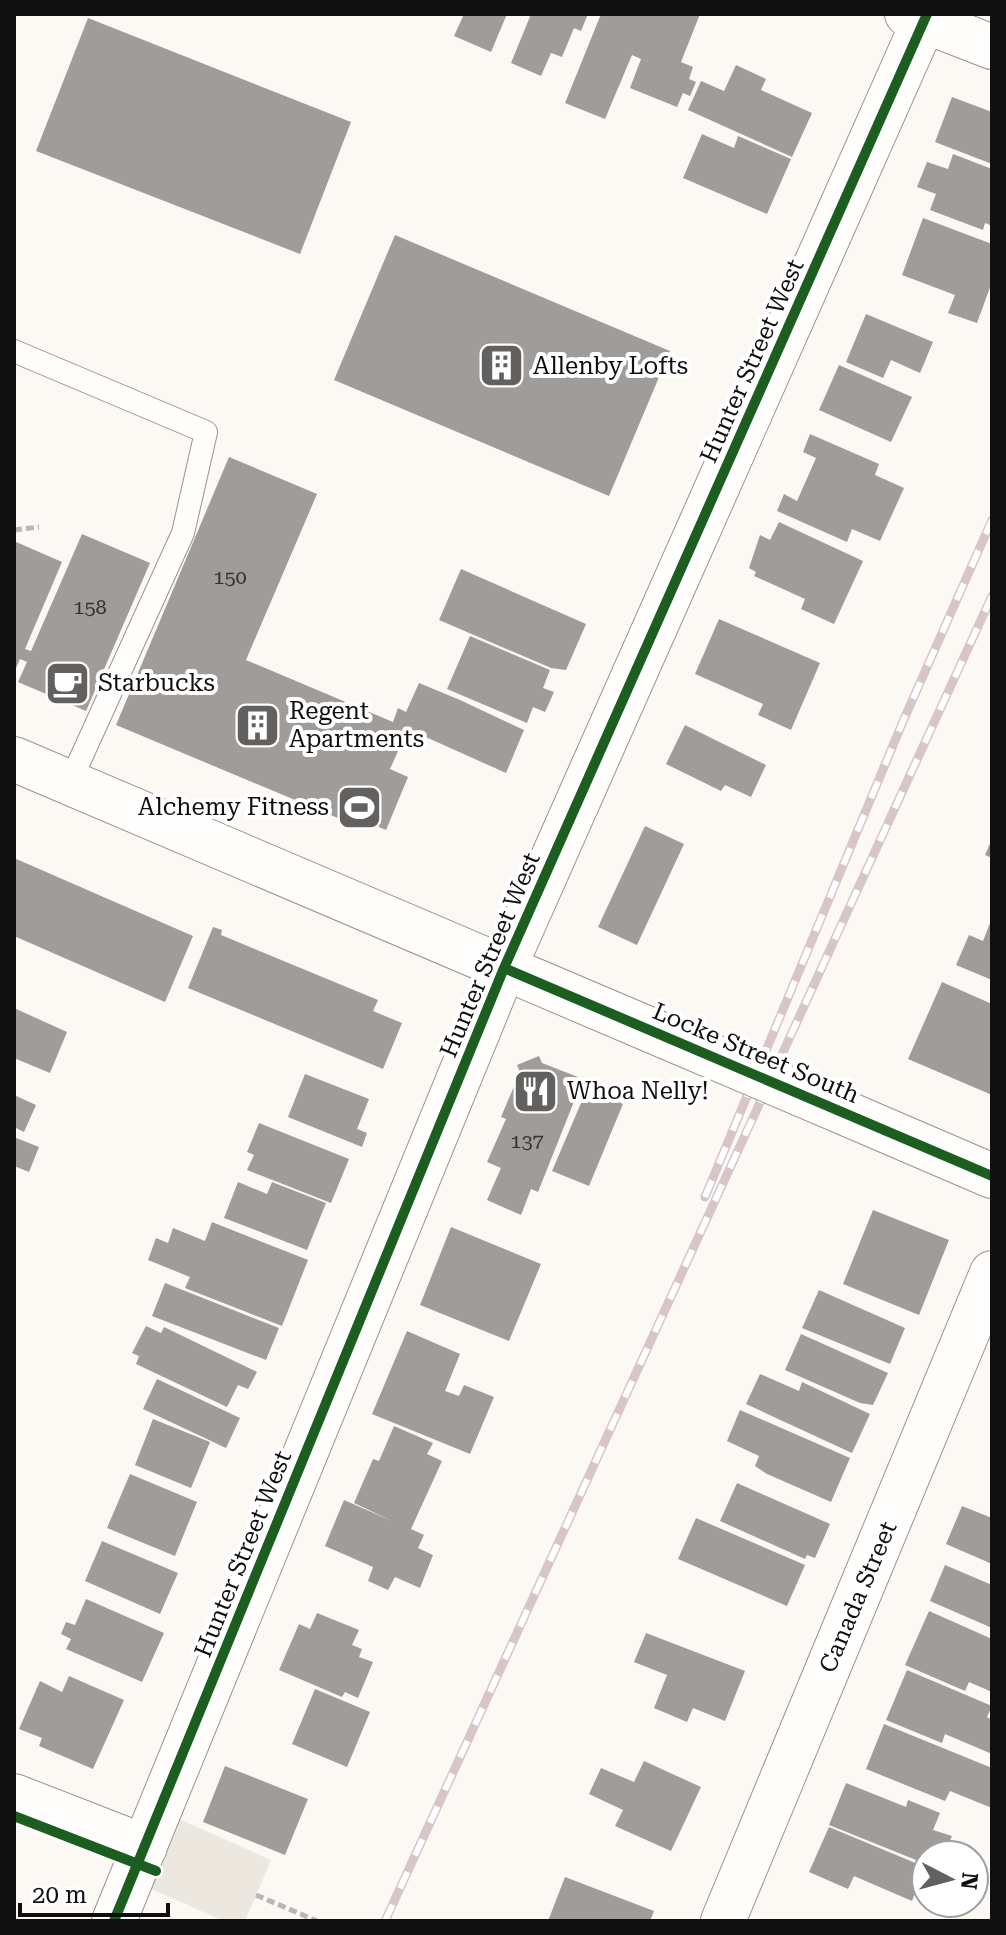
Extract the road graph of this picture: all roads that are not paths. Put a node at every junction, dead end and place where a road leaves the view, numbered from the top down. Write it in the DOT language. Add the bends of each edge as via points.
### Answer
graph roads {
  1 [pos="919,16"];
  2 [pos="992,47"];
  3 [pos="14,351"];
  4 [pos="14,759"];
  5 [pos="70,782"];
  6 [pos="504,968"];
  7 [pos="992,1176"];
  8 [pos="992,1273"];
  9 [pos="14,1796"];
  10 [pos="145,1847"];
  11 [pos="114,1921"];
  12 [pos="723,1921"];
  1 -- 2 [label="street"];
  1 -- 6 [label="street, Hunter Street West"];
  3 -- 5 [label="lane" via="206,432 183,533"];
  4 -- 5 [label="street, Locke Street South"];
  5 -- 6 [label="street, Locke Street South"];
  6 -- 7 [label="street, Locke Street South, bridge"];
  6 -- 10 [label="street, Hunter Street West"];
  8 -- 12 [label="street, Canada Street"];
  9 -- 10 [label="street"];
  10 -- 11 [label="street, Hunter Street West"];
}
